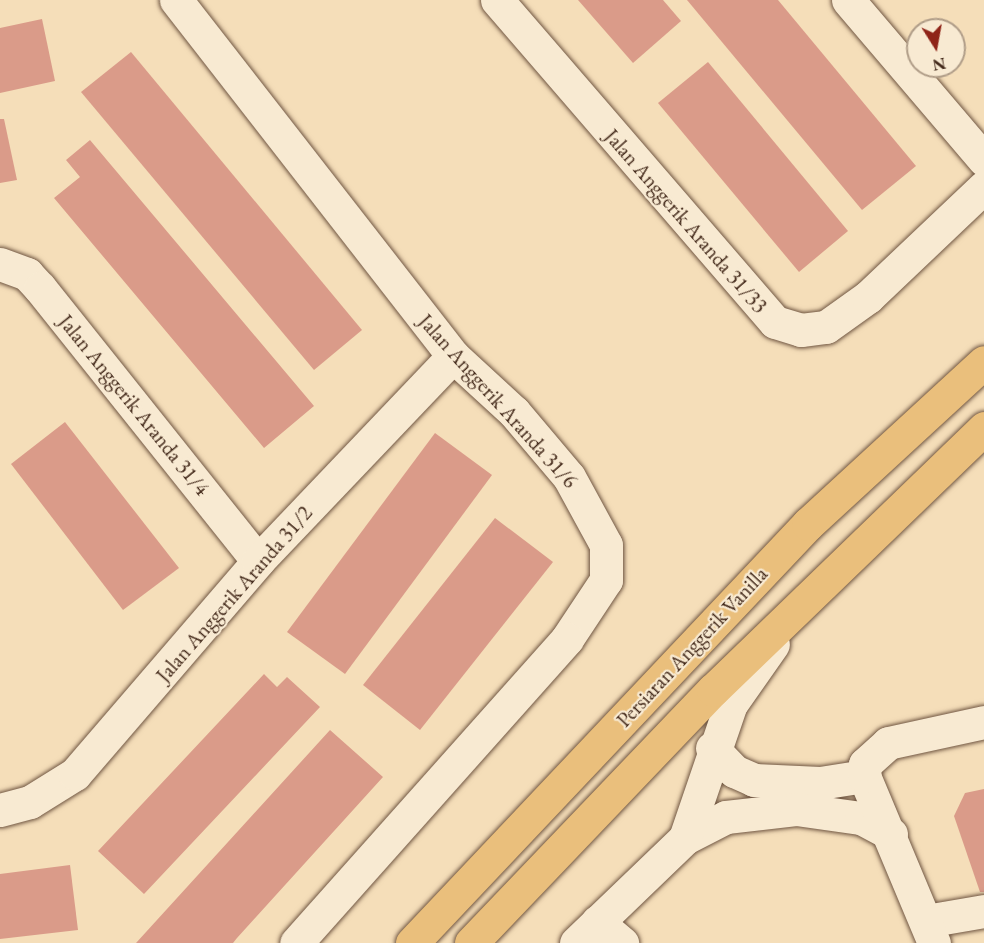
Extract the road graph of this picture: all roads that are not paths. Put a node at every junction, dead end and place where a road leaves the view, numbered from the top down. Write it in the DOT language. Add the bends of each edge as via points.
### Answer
graph roads {
  1 [pos="176,0"];
  2 [pos="497,0"];
  3 [pos="848,0"];
  4 [pos="984,160"];
  5 [pos="984,187"];
  6 [pos="0,264"];
  7 [pos="453,356"];
  8 [pos="984,362"];
  9 [pos="984,428"];
  10 [pos="258,561"];
  11 [pos="797,615"];
  12 [pos="984,722"];
  13 [pos="712,748"];
  14 [pos="864,776"];
  15 [pos="0,810"];
  16 [pos="891,834"];
  17 [pos="685,838"];
  18 [pos="984,911"];
  19 [pos="930,932"];
  20 [pos="586,933"];
  21 [pos="296,943"];
  22 [pos="412,943"];
  23 [pos="471,943"];
  24 [pos="622,943"];
  1 -- 7 [label="street, Jalan Anggerik Aranda 31/6"];
  2 -- 5 [label="street, Jalan Anggerik Aranda 31/33" via="775,322 801,330 826,327 868,297"];
  3 -- 4 [label="street"];
  6 -- 10 [label="street, Jalan Anggerik Aranda 31/4" via="27,274 40,288"];
  7 -- 10 [label="street, Jalan Anggerik Aranda 31/2"];
  7 -- 21 [label="street, Jalan Anggerik Aranda 31/6" via="514,412 584,499 606,545 606,580 567,639"];
  8 -- 22 [label="main road, Persiaran Anggerik Vanilla" via="808,524"];
  9 -- 11 [label="main road, Persiaran Anggerik Vanilla" via="898,507"];
  10 -- 15 [label="street, Jalan Anggerik Aranda 31/2" via="75,774 30,802"];
  11 -- 13 [label="street" via="731,704"];
  11 -- 23 [label="main road, Persiaran Anggerik Vanilla" via="713,690"];
  12 -- 14 [label="street" via="888,743 872,754"];
  13 -- 14 [label="street" via="734,771 754,780 820,783"];
  13 -- 17 [label="street"];
  14 -- 16 [label="street"];
  16 -- 17 [label="street" via="861,818 796,809 726,817"];
  16 -- 19 [label="street"];
  17 -- 20 [label="street"];
  18 -- 19 [label="street"];
  20 -- 24 [label="street"];
}
